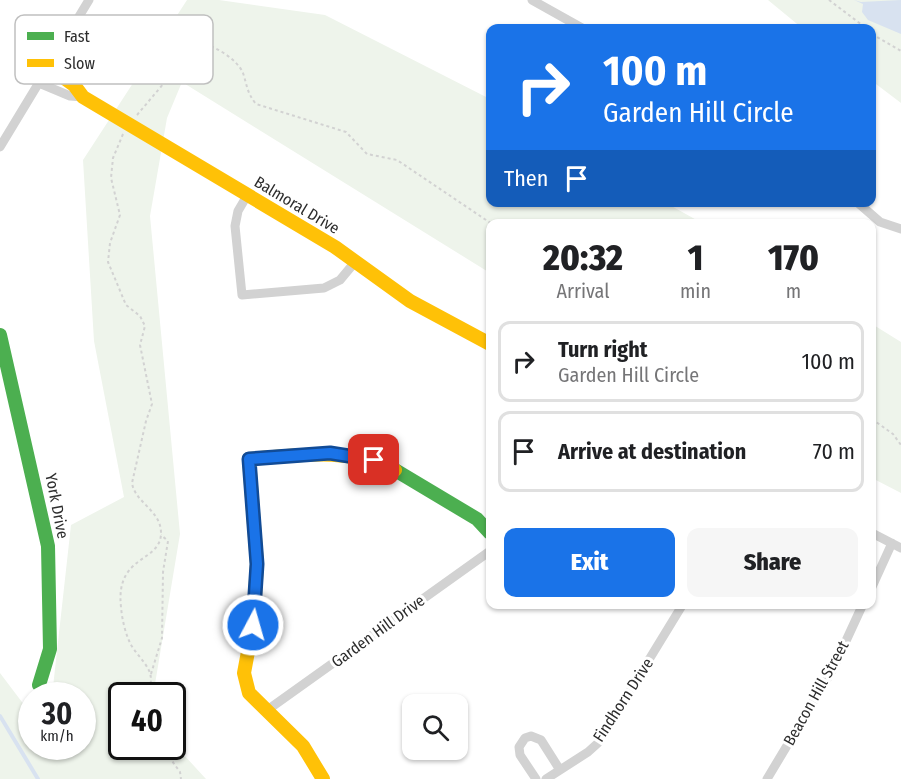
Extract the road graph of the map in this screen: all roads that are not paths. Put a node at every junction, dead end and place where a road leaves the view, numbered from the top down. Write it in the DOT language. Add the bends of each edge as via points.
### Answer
graph roads {
  1 [pos="89,0"];
  2 [pos="532,0"];
  3 [pos="80,15"];
  4 [pos="575,24"];
  5 [pos="38,84"];
  6 [pos="41,84"];
  7 [pos="73,84"];
  8 [pos="83,98"];
  9 [pos="0,147"];
  10 [pos="248,194"];
  11 [pos="864,207"];
  12 [pos="901,229"];
  13 [pos="355,262"];
  14 [pos="0,335"];
  15 [pos="486,342"];
  16 [pos="486,529"];
  17 [pos="876,535"];
  18 [pos="896,545"];
  19 [pos="486,554"];
  20 [pos="876,580"];
  21 [pos="680,609"];
  22 [pos="861,609"];
  23 [pos="40,682"];
  24 [pos="266,711"];
  25 [pos="561,770"];
  26 [pos="324,779"];
  27 [pos="536,779"];
  28 [pos="546,779"];
  29 [pos="767,779"];
  1 -- 3 [label="street"];
  2 -- 4 [label="street"];
  5 -- 9 [label="street"];
  6 -- 8 [label="street, Balmoral Drive"];
  7 -- 8 [label="street, Balmoral Drive"];
  8 -- 10 [label="street, Balmoral Drive"];
  10 -- 13 [label="street, Balmoral Drive"];
  10 -- 13 [label="street" via="235,226 242,295 324,288 340,280"];
  11 -- 12 [label="street" via="880,222"];
  13 -- 15 [label="street, Balmoral Drive" via="410,301"];
  14 -- 23 [label="street, York Drive" via="48,546 50,649"];
  16 -- 24 [label="street" via="477,519 374,460 330,453 249,459 257,564 253,625 244,673 249,693"];
  17 -- 18 [label="street"];
  18 -- 20 [label="street"];
  19 -- 24 [label="street, Garden Hill Drive"];
  21 -- 25 [label="street, Findhorn Drive" via="607,731 588,752"];
  22 -- 29 [label="street, Beacon Hill Street" via="832,669"];
  24 -- 26 [label="street" via="303,746"];
  25 -- 27 [label="street" via="541,740 525,738 519,747 520,755"];
  25 -- 28 [label="street, Findhorn Drive"];
}
